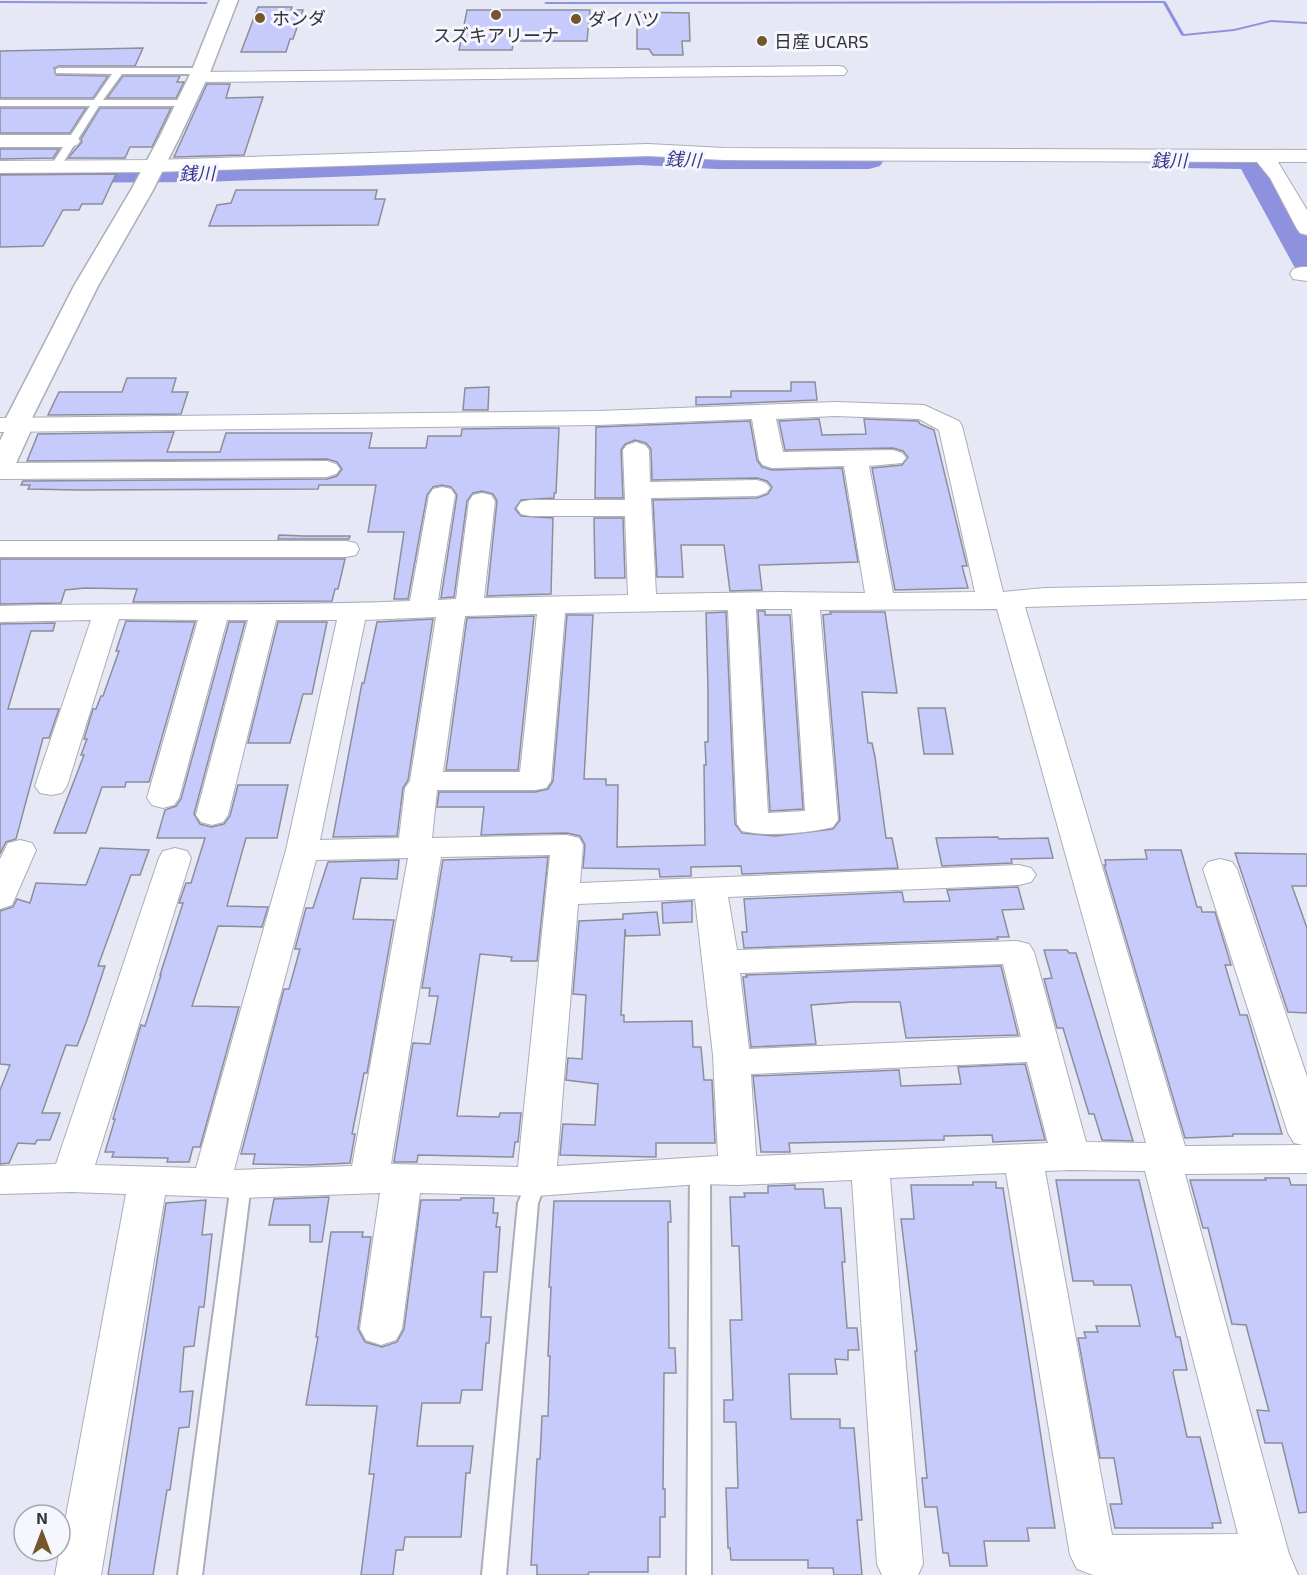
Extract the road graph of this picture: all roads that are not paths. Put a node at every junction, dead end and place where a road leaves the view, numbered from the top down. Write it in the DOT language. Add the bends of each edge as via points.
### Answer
graph roads {
  1 [pos="229,0"];
  2 [pos="60,71"];
  3 [pos="119,71"];
  4 [pos="838,71"];
  5 [pos="201,74"];
  6 [pos="0,103"];
  7 [pos="98,103"];
  8 [pos="185,103"];
  9 [pos="0,141"];
  10 [pos="70,141"];
  11 [pos="1263,156"];
  12 [pos="1307,156"];
  13 [pos="0,167"];
  14 [pos="54,167"];
  15 [pos="152,171"];
  16 [pos="1307,229"];
  17 [pos="763,413"];
  18 [pos="8,424"];
  19 [pos="636,450"];
  20 [pos="892,458"];
  21 [pos="855,459"];
  22 [pos="327,469"];
  23 [pos="0,471"];
  24 [pos="757,488"];
  25 [pos="441,495"];
  26 [pos="638,499"];
  27 [pos="482,501"];
  28 [pos="530,508"];
  29 [pos="0,549"];
  30 [pos="346,549"];
  31 [pos="1307,591"];
  32 [pos="880,600"];
  33 [pos="1000,600"];
  34 [pos="742,601"];
  35 [pos="805,602"];
  36 [pos="642,604"];
  37 [pos="552,606"];
  38 [pos="448,607"];
  39 [pos="108,611"];
  40 [pos="215,611"];
  41 [pos="264,612"];
  42 [pos="353,612"];
  43 [pos="0,614"];
  44 [pos="426,781"];
  45 [pos="51,786"];
  46 [pos="163,798"];
  47 [pos="212,815"];
  48 [pos="420,849"];
  49 [pos="20,850"];
  50 [pos="302,850"];
  51 [pos="175,858"];
  52 [pos="1220,869"];
  53 [pos="1019,875"];
  54 [pos="710,888"];
  55 [pos="562,894"];
  56 [pos="1,895"];
  57 [pos="721,962"];
  58 [pos="1041,1049"];
  59 [pos="731,1062"];
  60 [pos="1307,1133"];
  61 [pos="1070,1156"];
  62 [pos="1023,1158"];
  63 [pos="1165,1158"];
  64 [pos="1307,1159"];
  65 [pos="870,1165"];
  66 [pos="700,1170"];
  67 [pos="738,1171"];
  68 [pos="71,1178"];
  69 [pos="385,1179"];
  70 [pos="0,1180"];
  71 [pos="148,1182"];
  72 [pos="536,1182"];
  73 [pos="226,1183"];
  74 [pos="381,1329"];
  75 [pos="900,1564"];
  76 [pos="1270,1564"];
  77 [pos="78,1575"];
  78 [pos="189,1575"];
  79 [pos="494,1575"];
  80 [pos="699,1575"];
  1 -- 5 [label="street"];
  2 -- 3 [label="lane"];
  3 -- 5 [label="lane"];
  3 -- 7 [label="lane"];
  4 -- 5 [label="street"];
  5 -- 8 [label="street"];
  6 -- 7 [label="lane"];
  7 -- 8 [label="lane"];
  7 -- 10 [label="lane"];
  8 -- 15 [label="street"];
  9 -- 10 [label="street"];
  10 -- 14 [label="lane"];
  11 -- 12 [label="street"];
  11 -- 15 [label="street" via="724,154 648,150 419,165"];
  11 -- 16 [label="street" via="1289,177"];
  13 -- 14 [label="street"];
  14 -- 15 [label="street"];
  15 -- 18 [label="street"];
  17 -- 18 [label="street"];
  17 -- 21 [label="street" via="772,460"];
  17 -- 33 [label="street" via="814,409 924,412 950,426"];
  18 -- 23 [label="street" via="19,428"];
  19 -- 26 [label="street"];
  20 -- 21 [label="street"];
  21 -- 32 [label="street"];
  22 -- 23 [label="street"];
  24 -- 26 [label="street"];
  25 -- 38 [label="street"];
  26 -- 28 [label="street"];
  26 -- 36 [label="street"];
  27 -- 38 [label="street"];
  29 -- 30 [label="street"];
  31 -- 33 [label="street"];
  32 -- 33 [label="street"];
  32 -- 35 [label="street"];
  33 -- 63 [label="street"];
  34 -- 35 [label="street"];
  34 -- 35 [label="street" via="753,824 822,820"];
  34 -- 36 [label="street"];
  36 -- 37 [label="street"];
  37 -- 38 [label="street"];
  37 -- 44 [label="street" via="535,781"];
  38 -- 42 [label="street"];
  38 -- 44 [label="street"];
  39 -- 40 [label="street"];
  39 -- 43 [label="street"];
  39 -- 45 [label="street"];
  40 -- 41 [label="street"];
  40 -- 46 [label="street"];
  41 -- 42 [label="street"];
  41 -- 47 [label="street"];
  42 -- 50 [label="street"];
  44 -- 48 [label="street" via="421,788"];
  48 -- 50 [label="street"];
  48 -- 55 [label="street" via="567,845"];
  48 -- 69 [label="street"];
  49 -- 56 [label="street"];
  50 -- 73 [label="street"];
  51 -- 68 [label="street"];
  52 -- 60 [label="street"];
  53 -- 54 [label="street"];
  54 -- 55 [label="street"];
  54 -- 57 [label="street"];
  55 -- 72 [label="street"];
  57 -- 58 [label="street" via="1017,952"];
  57 -- 59 [label="street"];
  58 -- 59 [label="street"];
  58 -- 61 [label="street"];
  59 -- 67 [label="street"];
  61 -- 62 [label="street"];
  61 -- 63 [label="street"];
  62 -- 65 [label="street"];
  62 -- 76 [label="street" via="1093,1555"];
  63 -- 64 [label="street"];
  63 -- 76 [label="street"];
  65 -- 67 [label="street"];
  65 -- 75 [label="street"];
  66 -- 67 [label="street"];
  66 -- 72 [label="street"];
  66 -- 80 [label="lane"];
  68 -- 70 [label="street"];
  68 -- 71 [label="street"];
  69 -- 72 [label="street"];
  69 -- 73 [label="street"];
  69 -- 74 [label="street"];
  71 -- 73 [label="street"];
  71 -- 77 [label="street"];
  72 -- 79 [label="lane" via="528,1203"];
  73 -- 78 [label="lane"];
}
